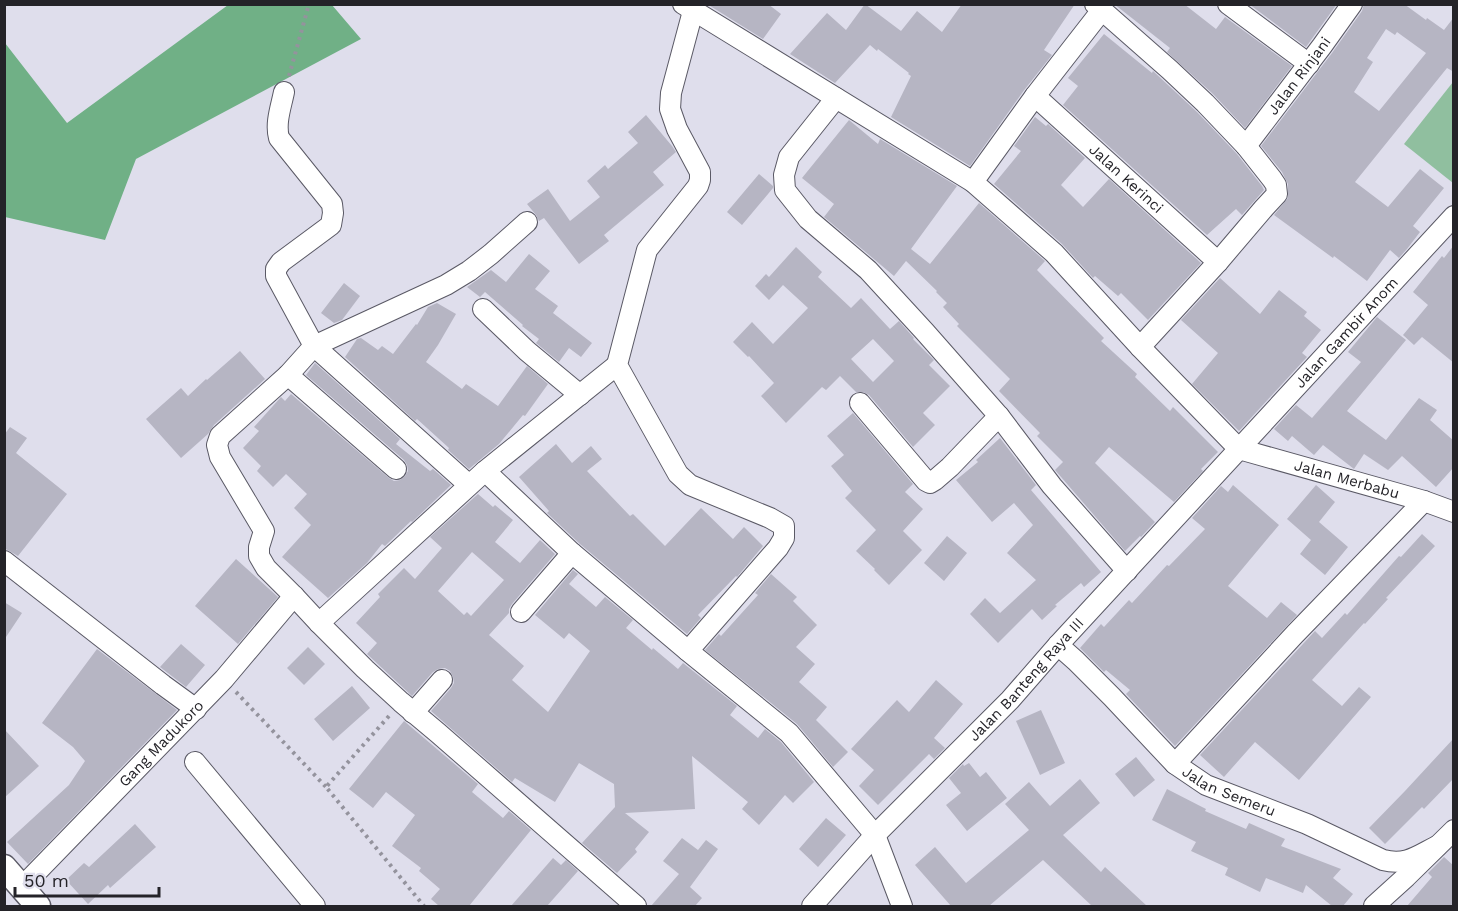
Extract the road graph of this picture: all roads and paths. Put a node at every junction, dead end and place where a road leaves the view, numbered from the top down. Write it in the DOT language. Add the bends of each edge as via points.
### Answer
graph roads {
  1 [pos="309,4"];
  2 [pos="1228,4"];
  3 [pos="1352,4"];
  4 [pos="1099,7"];
  5 [pos="688,8"];
  6 [pos="1309,63"];
  7 [pos="284,92"];
  8 [pos="1035,96"];
  9 [pos="836,98"];
  10 [pos="1246,146"];
  11 [pos="973,182"];
  12 [pos="1454,216"];
  13 [pos="527,222"];
  14 [pos="1218,262"];
  15 [pos="483,309"];
  16 [pos="315,346"];
  17 [pos="1140,347"];
  18 [pos="617,365"];
  19 [pos="288,375"];
  20 [pos="580,395"];
  21 [pos="860,403"];
  22 [pos="999,416"];
  23 [pos="1239,449"];
  24 [pos="396,469"];
  25 [pos="485,471"];
  26 [pos="469,485"];
  27 [pos="1424,501"];
  28 [pos="1454,512"];
  29 [pos="572,553"];
  30 [pos="4,561"];
  31 [pos="1127,571"];
  32 [pos="294,596"];
  33 [pos="521,612"];
  34 [pos="319,623"];
  35 [pos="688,651"];
  36 [pos="1052,652"];
  37 [pos="224,679"];
  38 [pos="442,680"];
  39 [pos="407,708"];
  40 [pos="196,709"];
  41 [pos="195,762"];
  42 [pos="1175,765"];
  43 [pos="326,787"];
  44 [pos="1454,830"];
  45 [pos="875,835"];
  46 [pos="1437,846"];
  47 [pos="4,867"];
  48 [pos="22,887"];
  49 [pos="38,906"];
  50 [pos="315,906"];
  51 [pos="424,906"];
  52 [pos="636,906"];
  53 [pos="812,906"];
  54 [pos="902,906"];
  55 [pos="1374,906"];
  1 -- 7 [label="path"];
  2 -- 6 [label="street"];
  3 -- 6 [label="street, Jalan Rinjani"];
  4 -- 8 [label="street"];
  4 -- 10 [label="street" via="1205,103"];
  5 -- 9 [label="street"];
  5 -- 18 [label="street" via="671,101 677,129 700,180 646,250"];
  6 -- 10 [label="street, Jalan Rinjani"];
  7 -- 16 [label="street" via="277,123 279,138 332,204 331,225 276,269 276,276"];
  8 -- 11 [label="street"];
  8 -- 14 [label="street, Jalan Kerinci"];
  9 -- 11 [label="street"];
  9 -- 22 [label="street" via="789,157 785,190 808,219 867,270"];
  10 -- 14 [label="street" via="1276,185 1277,194"];
  11 -- 17 [label="street" via="1054,253"];
  12 -- 23 [label="street, Jalan Gambir Anom"];
  13 -- 16 [label="street" via="491,254 446,285"];
  14 -- 17 [label="street"];
  15 -- 20 [label="street"];
  16 -- 19 [label="street"];
  16 -- 26 [label="street"];
  17 -- 23 [label="street"];
  18 -- 20 [label="street"];
  18 -- 35 [label="street" via="678,474 690,485 784,526 784,538 778,548"];
  19 -- 24 [label="street"];
  19 -- 32 [label="street" via="220,436 217,445 220,457 264,531 259,556"];
  20 -- 25 [label="street"];
  21 -- 22 [label="street" via="930,483"];
  22 -- 31 [label="street" via="1052,486"];
  23 -- 27 [label="street, Jalan Merbabu"];
  23 -- 31 [label="street, Jalan Banteng Raya III"];
  25 -- 26 [label="street"];
  25 -- 29 [label="street"];
  26 -- 34 [label="street"];
  27 -- 28 [label="street, Jalan Merbabu"];
  27 -- 42 [label="street"];
  29 -- 33 [label="street"];
  29 -- 35 [label="street"];
  30 -- 40 [label="street"];
  31 -- 36 [label="street, Jalan Banteng Raya III"];
  32 -- 34 [label="street"];
  32 -- 37 [label="street, Gang Madukoro"];
  34 -- 39 [label="street"];
  35 -- 45 [label="street" via="789,734"];
  36 -- 42 [label="street, Jalan Semeru" via="1076,661"];
  36 -- 45 [label="street, Jalan Banteng Raya III" via="1010,700"];
  37 -- 40 [label="street, Gang Madukoro"];
  37 -- 43 [label="path"];
  38 -- 39 [label="street"];
  39 -- 43 [label="path"];
  39 -- 52 [label="street"];
  40 -- 48 [label="street, Gang Madukoro"];
  41 -- 50 [label="street"];
  42 -- 46 [label="street, Jalan Semeru" via="1206,785 1307,824 1383,860 1403,862"];
  43 -- 51 [label="path"];
  44 -- 46 [label="street, Jalan Semeru"];
  45 -- 53 [label="street, Jalan Banteng Raya III"];
  45 -- 54 [label="street"];
  46 -- 55 [label="street, Jalan Semeru"];
  47 -- 48 [label="main road"];
  48 -- 49 [label="main road"];
}
